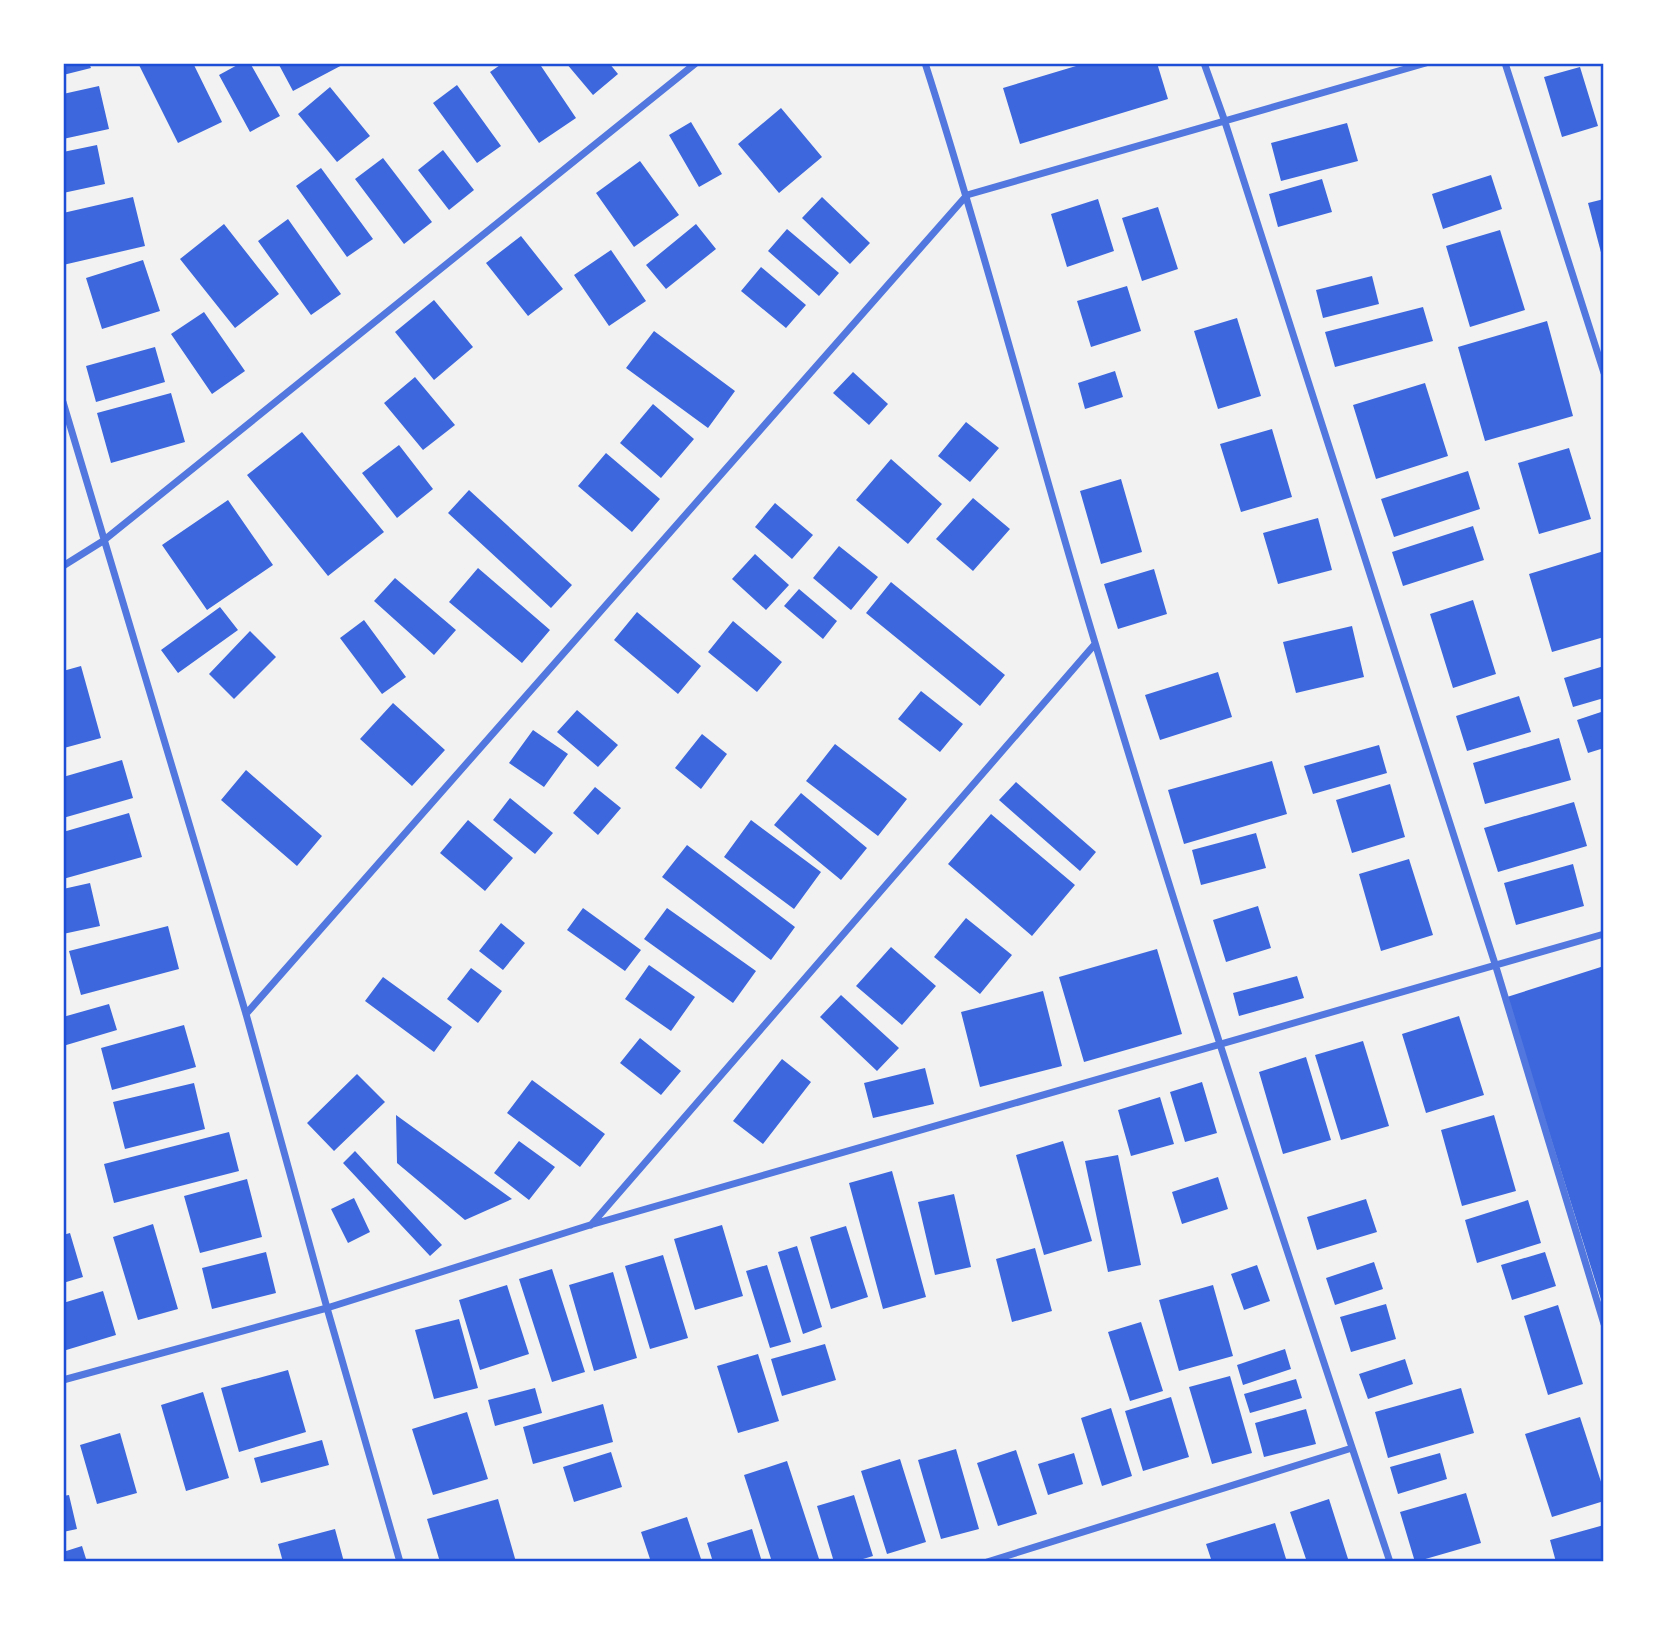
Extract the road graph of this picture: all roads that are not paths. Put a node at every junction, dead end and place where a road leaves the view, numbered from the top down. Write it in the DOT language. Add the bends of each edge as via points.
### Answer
graph roads {
  1 [pos="696,63"];
  2 [pos="925,63"];
  3 [pos="1204,63"];
  4 [pos="1426,63"];
  5 [pos="1505,63"];
  6 [pos="1224,119"];
  7 [pos="967,195"];
  8 [pos="1604,373"];
  9 [pos="63,402"];
  10 [pos="103,541"];
  11 [pos="63,566"];
  12 [pos="1095,644"];
  13 [pos="1604,934"];
  14 [pos="1496,967"];
  15 [pos="246,1014"];
  16 [pos="1219,1043"];
  17 [pos="590,1225"];
  18 [pos="327,1308"];
  19 [pos="1604,1324"];
  20 [pos="63,1380"];
  21 [pos="1352,1448"];
  22 [pos="400,1562"];
  23 [pos="987,1562"];
  24 [pos="1390,1562"];
  1 -- 10 [label="street"];
  2 -- 7 [label="street"];
  3 -- 6 [label="street"];
  4 -- 6 [label="street"];
  5 -- 8 [label="street"];
  6 -- 7 [label="street"];
  6 -- 14 [label="street"];
  7 -- 12 [label="street"];
  7 -- 15 [label="street"];
  9 -- 10 [label="street"];
  10 -- 11 [label="street"];
  10 -- 15 [label="street"];
  12 -- 16 [label="street"];
  12 -- 17 [label="street"];
  13 -- 14 [label="street"];
  14 -- 16 [label="street"];
  14 -- 19 [label="street"];
  15 -- 18 [label="street"];
  16 -- 17 [label="street"];
  16 -- 21 [label="street"];
  17 -- 18 [label="street"];
  18 -- 20 [label="street"];
  18 -- 22 [label="street"];
  21 -- 23 [label="street"];
  21 -- 24 [label="street"];
}
